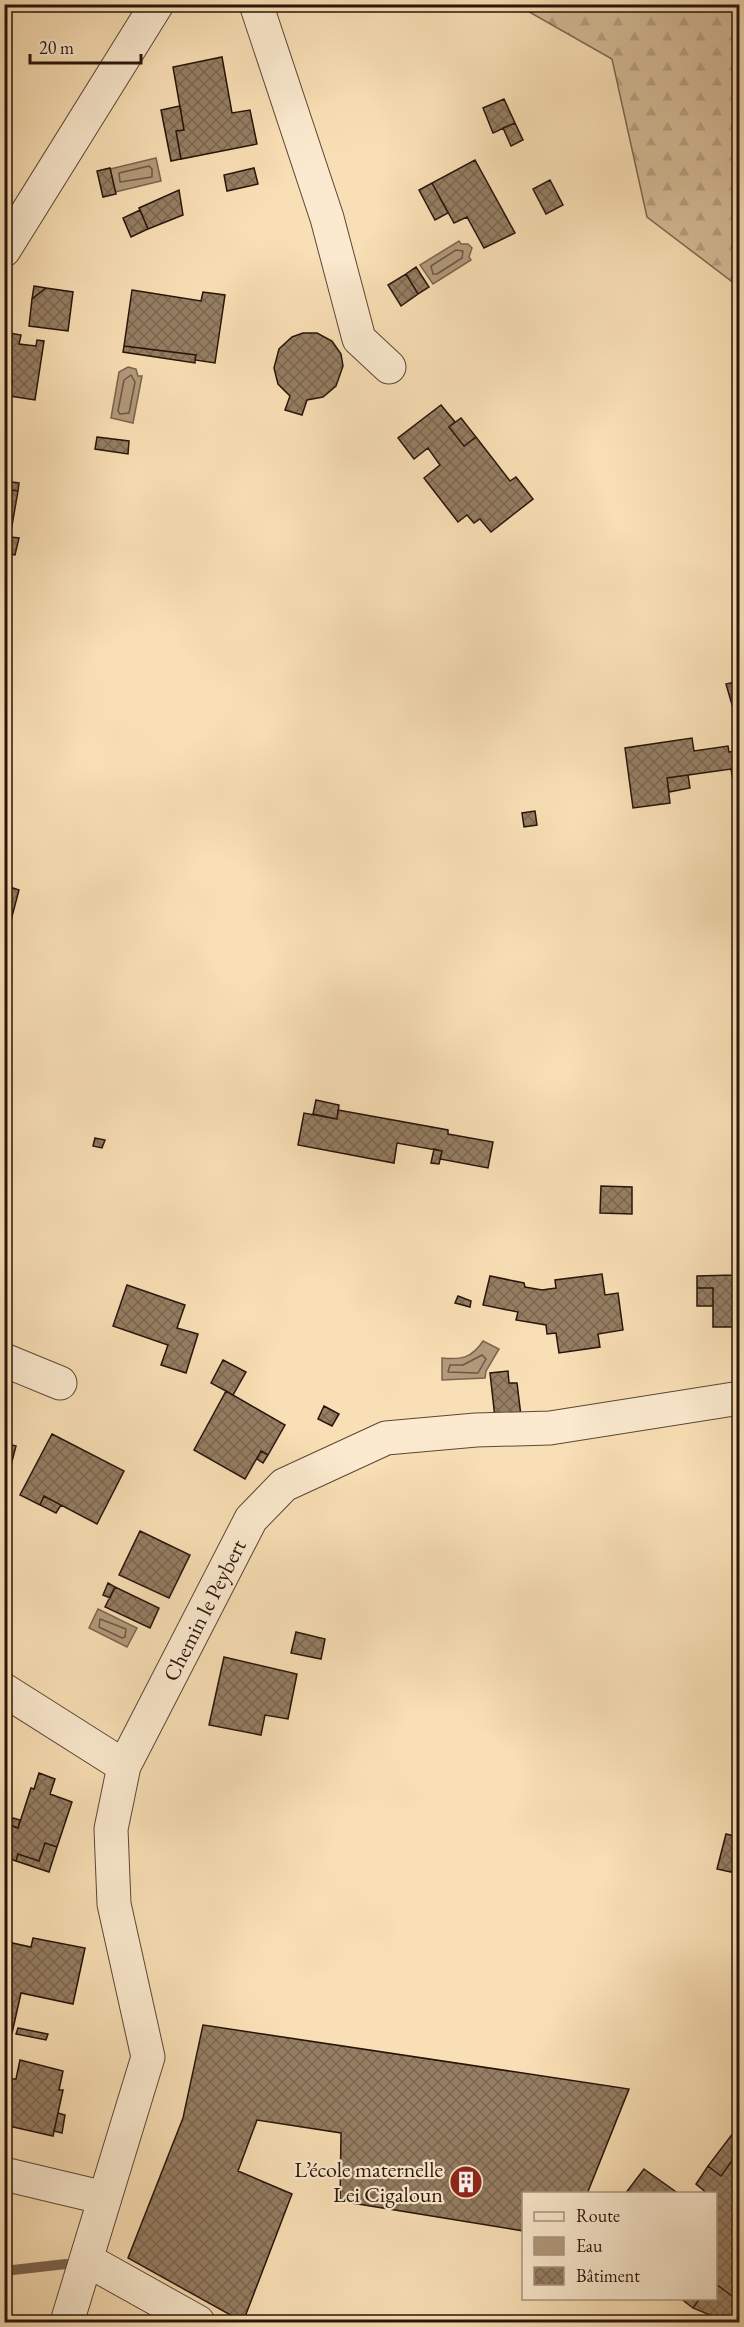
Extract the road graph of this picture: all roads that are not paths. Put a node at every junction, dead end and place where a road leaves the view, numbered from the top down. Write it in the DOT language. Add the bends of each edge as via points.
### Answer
graph roads {
  1 [pos="157,4"];
  2 [pos="256,4"];
  3 [pos="4,249"];
  4 [pos="389,367"];
  5 [pos="4,1360"];
  6 [pos="60,1383"];
  7 [pos="740,1398"];
  8 [pos="4,1690"];
  9 [pos="124,1766"];
  10 [pos="4,2174"];
  11 [pos="105,2198"];
  12 [pos="87,2260"];
  13 [pos="67,2322"];
  14 [pos="198,2322"];
  1 -- 3 [label="street"];
  2 -- 4 [label="street" via="327,218 359,339"];
  5 -- 6 [label="street"];
  7 -- 9 [label="street, Chemin le Peybert" via="550,1428 386,1438 284,1485 251,1519"];
  8 -- 9 [label="street"];
  9 -- 11 [label="street, Chemin le Peybert" via="111,1829 114,1904 148,2057"];
  10 -- 11 [label="street"];
  11 -- 12 [label="street, Chemin le Peybert"];
  12 -- 13 [label="street, Chemin le Peybert"];
  12 -- 14 [label="street"];
}
